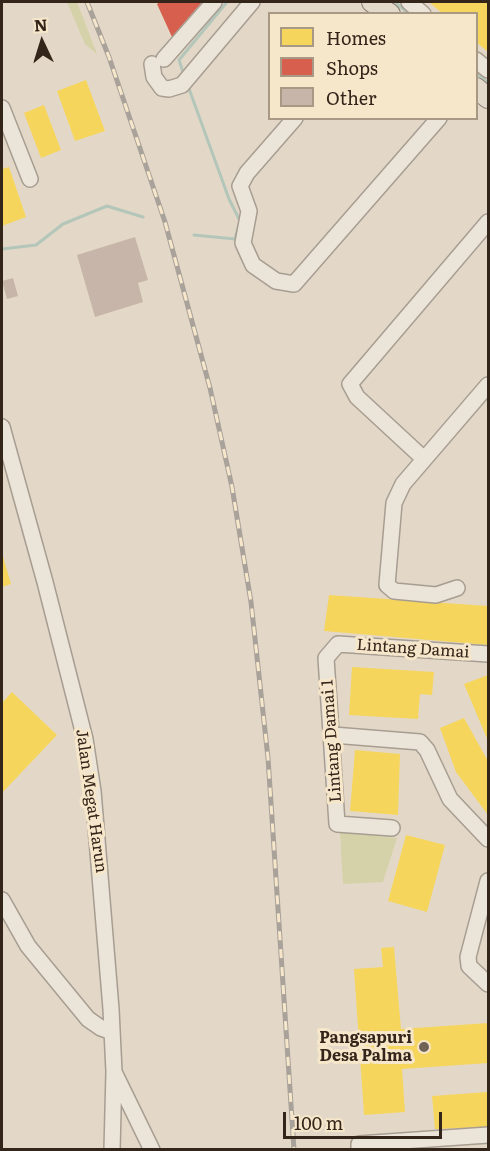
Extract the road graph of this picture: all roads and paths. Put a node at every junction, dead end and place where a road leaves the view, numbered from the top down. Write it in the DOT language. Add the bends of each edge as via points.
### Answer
graph roads {
  1 [pos="214,2"];
  2 [pos="252,2"];
  3 [pos="2,108"];
  4 [pos="293,120"];
  5 [pos="437,120"];
  6 [pos="8,147"];
  7 [pos="30,180"];
  8 [pos="489,222"];
  9 [pos="489,385"];
  10 [pos="2,427"];
  11 [pos="424,459"];
  12 [pos="457,588"];
  13 [pos="338,644"];
  14 [pos="489,654"];
  15 [pos="333,735"];
  16 [pos="392,828"];
  17 [pos="489,839"];
  18 [pos="489,881"];
  19 [pos="2,900"];
  20 [pos="489,984"];
  21 [pos="112,1032"];
  22 [pos="114,1072"];
  23 [pos="489,1135"];
  24 [pos="112,1149"];
  25 [pos="152,1149"];
  26 [pos="359,1149"];
  1 -- 2 [label="street" via="158,61 154,77 162,88 182,85"];
  3 -- 6 [label="street"];
  4 -- 5 [label="street" via="240,186 249,212 243,243 254,266 276,281 294,284"];
  6 -- 7 [label="street"];
  8 -- 11 [label="street" via="350,384 357,397"];
  9 -- 11 [label="street"];
  10 -- 21 [label="street, Jalan Megat Harun" via="85,739 103,894"];
  11 -- 12 [label="street" via="403,484 394,503 387,585 394,591 436,595"];
  13 -- 14 [label="street, Lintang Damai"];
  13 -- 15 [label="street, Lintang Damai 1" via="326,658"];
  15 -- 16 [label="street, Lintang Damai 1" via="338,824"];
  15 -- 17 [label="street" via="420,742 450,800"];
  18 -- 20 [label="street" via="468,957 469,966"];
  19 -- 21 [label="street" via="28,946 88,1018"];
  21 -- 22 [label="street, Jalan Megat Harun"];
  22 -- 24 [label="street, Jalan Megat Harun"];
  22 -- 25 [label="street"];
  23 -- 26 [label="street" via="359,1144"];
}
